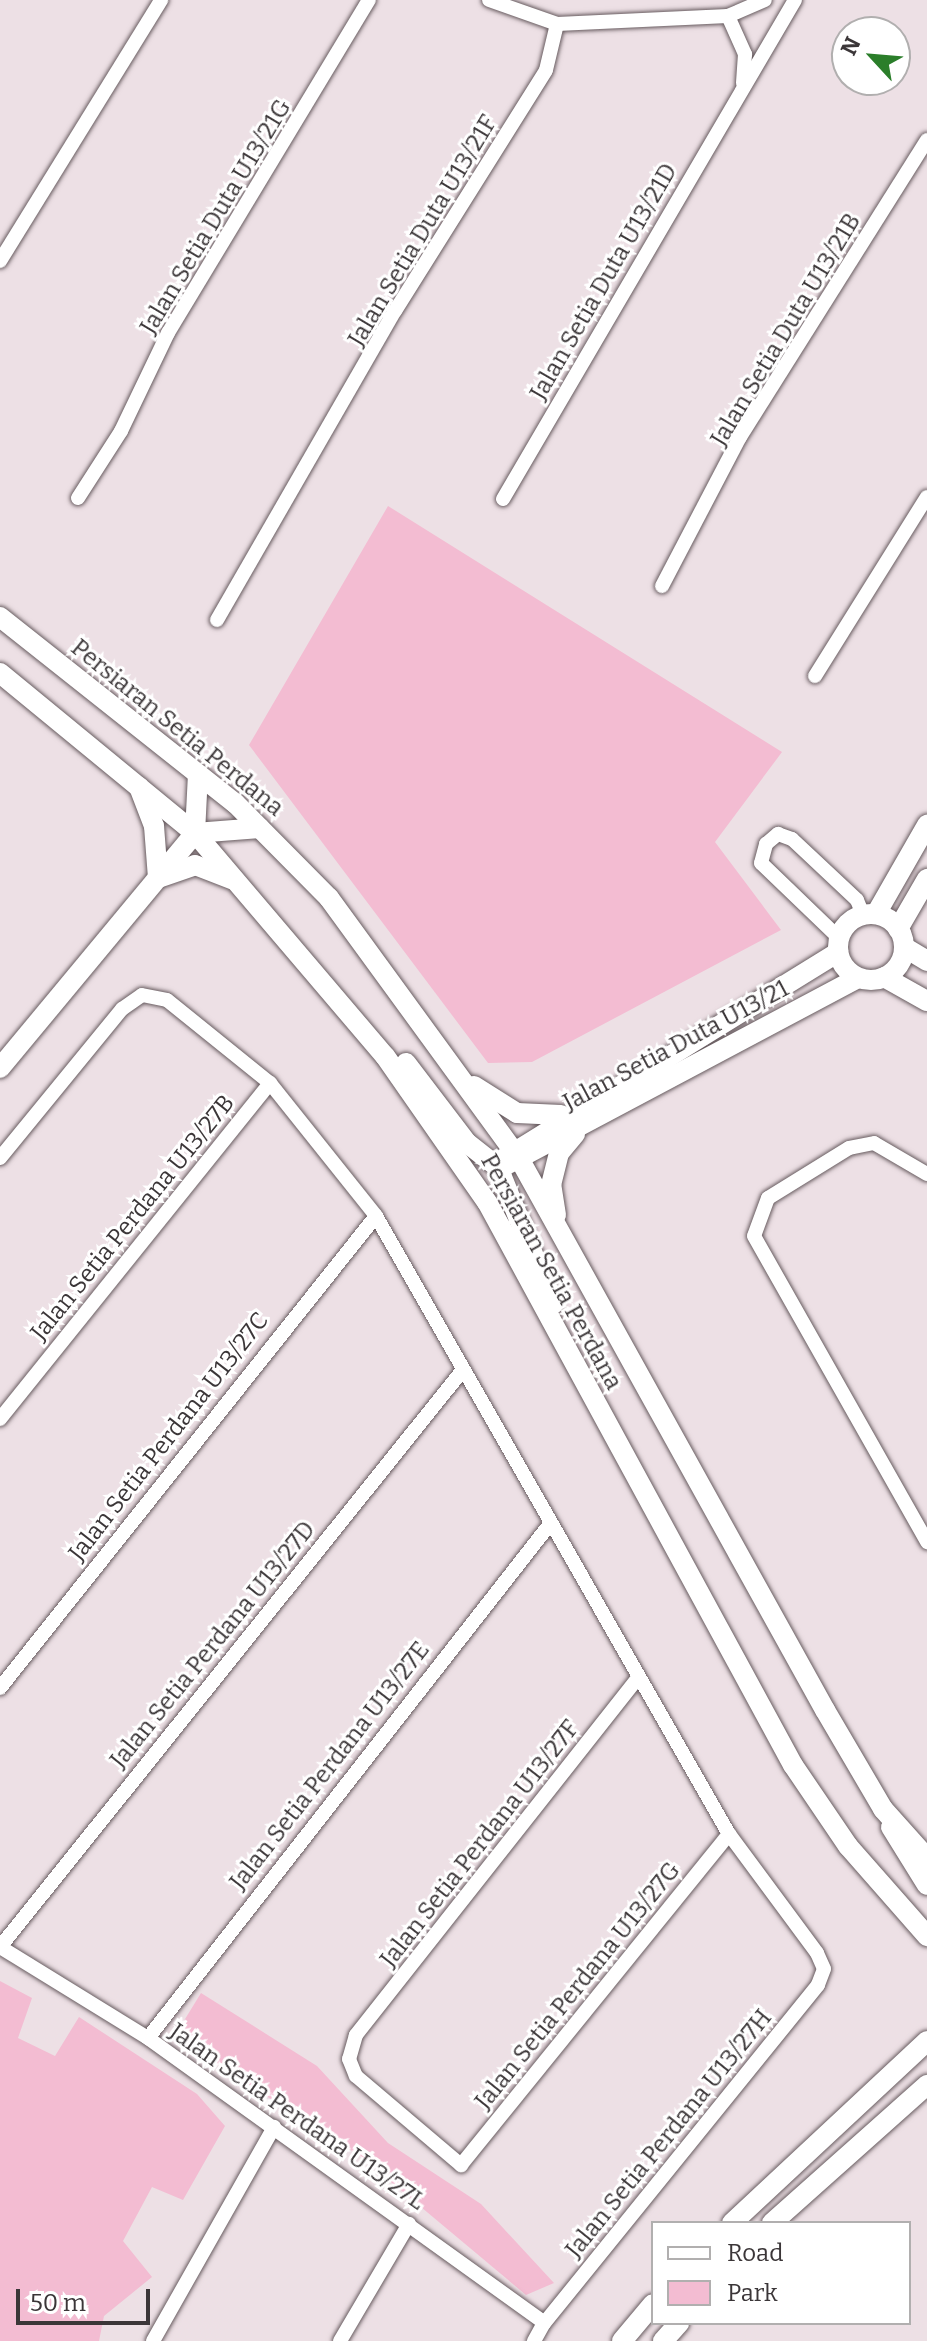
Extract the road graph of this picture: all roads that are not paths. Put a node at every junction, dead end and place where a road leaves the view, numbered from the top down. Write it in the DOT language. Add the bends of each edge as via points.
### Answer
graph roads {
  1 [pos="161,0"];
  2 [pos="369,0"];
  3 [pos="489,0"];
  4 [pos="738,0"];
  5 [pos="765,0"];
  6 [pos="795,0"];
  7 [pos="728,16"];
  8 [pos="557,24"];
  9 [pos="742,87"];
  10 [pos="927,140"];
  11 [pos="0,261"];
  12 [pos="927,497"];
  13 [pos="78,498"];
  14 [pos="503,499"];
  15 [pos="662,586"];
  16 [pos="0,617"];
  17 [pos="217,620"];
  18 [pos="0,673"];
  19 [pos="815,676"];
  20 [pos="198,774"];
  21 [pos="139,787"];
  22 [pos="927,825"];
  23 [pos="260,828"];
  24 [pos="195,833"];
  25 [pos="158,878"];
  26 [pos="927,879"];
  27 [pos="238,882"];
  28 [pos="869,915"];
  29 [pos="901,938"];
  30 [pos="838,945"];
  31 [pos="927,961"];
  32 [pos="884,977"];
  33 [pos="858,978"];
  34 [pos="927,1001"];
  35 [pos="349,1013"];
  36 [pos="0,1068"];
  37 [pos="464,1079"];
  38 [pos="270,1083"];
  39 [pos="576,1120"];
  40 [pos="516,1155"];
  41 [pos="0,1158"];
  42 [pos="498,1167"];
  43 [pos="927,1174"];
  44 [pos="376,1216"];
  45 [pos="558,1229"];
  46 [pos="563,1347"];
  47 [pos="462,1371"];
  48 [pos="0,1419"];
  49 [pos="550,1524"];
  50 [pos="927,1542"];
  51 [pos="637,1679"];
  52 [pos="0,1688"];
  53 [pos="883,1809"];
  54 [pos="729,1834"];
  55 [pos="927,1858"];
  56 [pos="927,1885"];
  57 [pos="926,1936"];
  58 [pos="0,1947"];
  59 [pos="927,2029"];
  60 [pos="148,2038"];
  61 [pos="927,2041"];
  62 [pos="900,2066"];
  63 [pos="925,2087"];
  64 [pos="274,2127"];
  65 [pos="461,2165"];
  66 [pos="734,2221"];
  67 [pos="774,2221"];
  68 [pos="409,2224"];
  69 [pos="651,2306"];
  70 [pos="544,2323"];
  71 [pos="677,2325"];
  72 [pos="153,2341"];
  73 [pos="340,2341"];
  74 [pos="534,2341"];
  75 [pos="622,2341"];
  76 [pos="663,2341"];
  1 -- 11 [label="street"];
  2 -- 13 [label="street, Jalan Setia Duta U13/21G" via="168,333 121,431"];
  3 -- 8 [label="street"];
  4 -- 7 [label="street"];
  5 -- 7 [label="street"];
  6 -- 9 [label="street, Jalan Setia Duta U13/21D"];
  7 -- 8 [label="street"];
  7 -- 9 [label="street" via="745,54"];
  8 -- 17 [label="street, Jalan Setia Duta U13/21F" via="546,70 395,311"];
  9 -- 14 [label="street, Jalan Setia Duta U13/21D"];
  10 -- 15 [label="street, Jalan Setia Duta U13/21B" via="740,437"];
  12 -- 19 [label="street"];
  16 -- 20 [label="main road, Persiaran Setia Perdana"];
  18 -- 21 [label="main road, Persiaran Setia Perdana"];
  20 -- 23 [label="main road, Persiaran Setia Perdana"];
  20 -- 24 [label="main road"];
  21 -- 24 [label="main road, Persiaran Setia Perdana"];
  21 -- 25 [label="main road" via="154,826"];
  22 -- 28 [label="main road"];
  23 -- 24 [label="main road"];
  23 -- 37 [label="main road, Persiaran Setia Perdana" via="329,898"];
  24 -- 25 [label="main road"];
  24 -- 27 [label="main road, Persiaran Setia Perdana"];
  25 -- 27 [label="main road" via="195,865"];
  25 -- 36 [label="main road"];
  26 -- 29 [label="main road"];
  27 -- 35 [label="main road, Persiaran Setia Perdana"];
  28 -- 29 [label="main road"];
  28 -- 30 [label="main road, Jalan Setia Duta U13/21"];
  28 -- 30 [label="street" via="792,839 778,834 766,844 761,863"];
  29 -- 31 [label="main road"];
  29 -- 32 [label="main road"];
  30 -- 33 [label="main road"];
  30 -- 39 [label="main road, Jalan Setia Duta U13/21"];
  32 -- 33 [label="main road"];
  32 -- 34 [label="main road"];
  33 -- 39 [label="main road, Jalan Setia Duta U13/21"];
  35 -- 42 [label="main road" via="409,1066 467,1143"];
  35 -- 46 [label="main road, Persiaran Setia Perdana" via="487,1202"];
  37 -- 39 [label="main road" via="517,1113"];
  37 -- 40 [label="main road, Persiaran Setia Perdana"];
  38 -- 41 [label="street" via="167,1000 142,995 122,1009"];
  38 -- 44 [label="street"];
  38 -- 48 [label="street, Jalan Setia Perdana U13/27B"];
  39 -- 40 [label="main road, Jalan Setia Duta U13/21"];
  39 -- 45 [label="main road" via="559,1153 551,1185"];
  40 -- 42 [label="main road"];
  40 -- 45 [label="main road, Persiaran Setia Perdana"];
  42 -- 46 [label="main road" via="550,1295"];
  43 -- 50 [label="street" via="874,1143 849,1148 768,1198 754,1236"];
  44 -- 47 [label="street"];
  44 -- 52 [label="street, Jalan Setia Perdana U13/27C"];
  45 -- 53 [label="main road, Persiaran Setia Perdana"];
  46 -- 57 [label="main road, Persiaran Setia Perdana" via="793,1765 848,1846"];
  47 -- 49 [label="street"];
  47 -- 58 [label="street, Jalan Setia Perdana U13/27D"];
  49 -- 51 [label="street"];
  49 -- 60 [label="street, Jalan Setia Perdana U13/27E"];
  51 -- 54 [label="street"];
  51 -- 65 [label="street, Jalan Setia Perdana U13/27F" via="356,2035 349,2059 356,2076"];
  53 -- 55 [label="main road, Persiaran Setia Perdana"];
  53 -- 56 [label="main road"];
  54 -- 65 [label="street, Jalan Setia Perdana U13/27G"];
  54 -- 70 [label="street, Jalan Setia Perdana U13/27H" via="824,1969"];
  58 -- 60 [label="street, Jalan Setia Perdana U13/27L"];
  59 -- 62 [label="main road"];
  60 -- 64 [label="street, Jalan Setia Perdana U13/27L"];
  61 -- 62 [label="main road"];
  62 -- 66 [label="main road"];
  63 -- 67 [label="main road"];
  64 -- 68 [label="street, Jalan Setia Perdana U13/27L"];
  64 -- 72 [label="street"];
  68 -- 70 [label="street, Jalan Setia Perdana U13/27L"];
  68 -- 73 [label="street"];
  69 -- 75 [label="main road"];
  70 -- 74 [label="street"];
  71 -- 76 [label="main road"];
}
